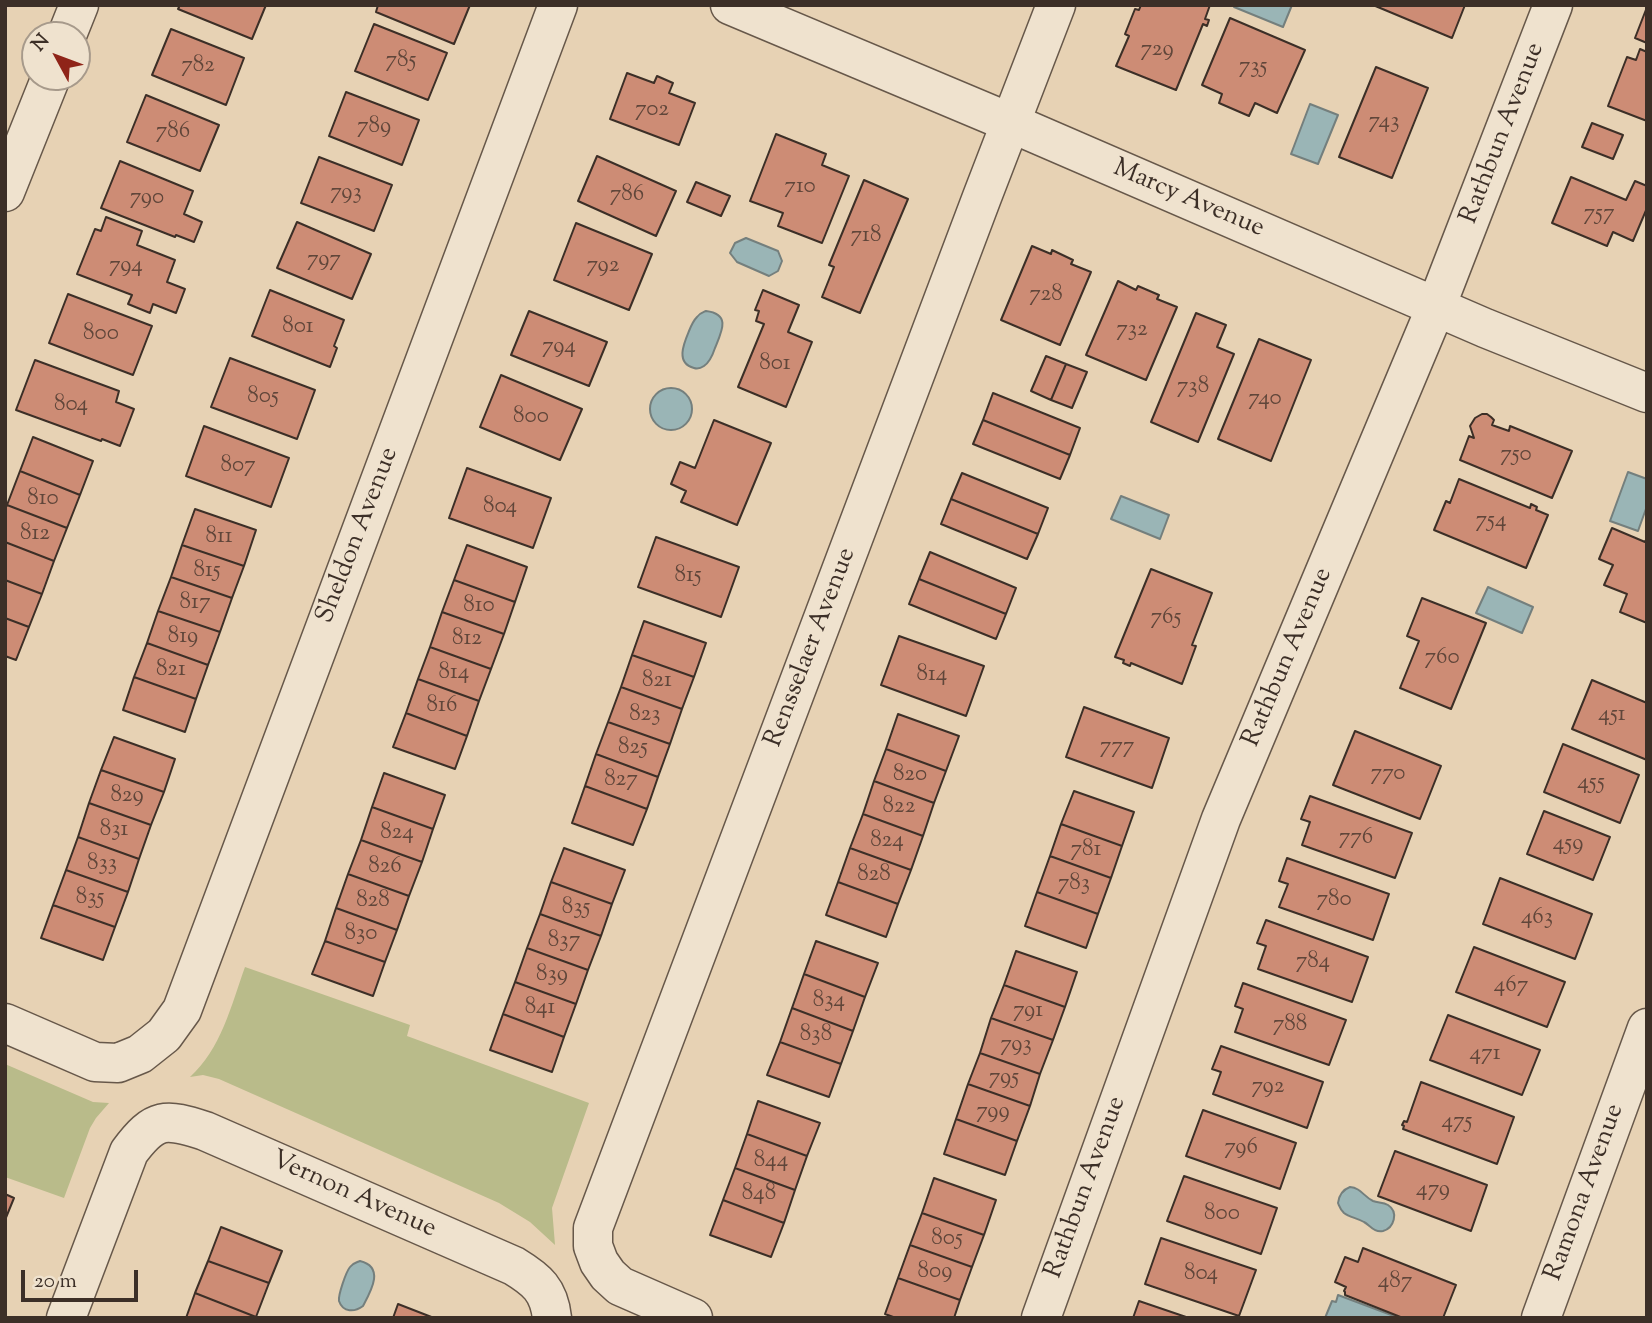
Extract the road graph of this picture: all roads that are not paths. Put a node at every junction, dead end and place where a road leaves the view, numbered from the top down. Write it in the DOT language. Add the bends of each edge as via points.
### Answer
graph roads {
  1 [pos="558,5"];
  2 [pos="730,5"];
  3 [pos="1056,5"];
  4 [pos="1553,5"];
  5 [pos="45,91"];
  6 [pos="1011,123"];
  7 [pos="5,192"];
  8 [pos="1436,307"];
  9 [pos="1647,393"];
  10 [pos="5,1023"];
  11 [pos="1647,1028"];
  12 [pos="548,1304"];
  13 [pos="66,1318"];
  14 [pos="693,1318"];
  15 [pos="1041,1318"];
  16 [pos="1541,1318"];
  1 -- 10 [label="street, Sheldon Avenue" via="182,1010 164,1035 140,1054 118,1063 94,1062"];
  2 -- 6 [label="street, Marcy Avenue"];
  3 -- 6 [label="street, Rensselaer Avenue"];
  4 -- 8 [label="street, Rathbun Avenue"];
  5 -- 7 [label="street"];
  6 -- 8 [label="street, Marcy Avenue"];
  6 -- 14 [label="street, Rensselaer Avenue" via="593,1228 599,1262 620,1286"];
  8 -- 9 [label="street, Marcy Avenue"];
  8 -- 15 [label="street, Rathbun Avenue" via="1221,819"];
  11 -- 16 [label="street, Ramona Avenue"];
  12 -- 13 [label="street, Vernon Avenue" via="532,1277 514,1266 205,1131 169,1123 147,1130 130,1152"];
}
